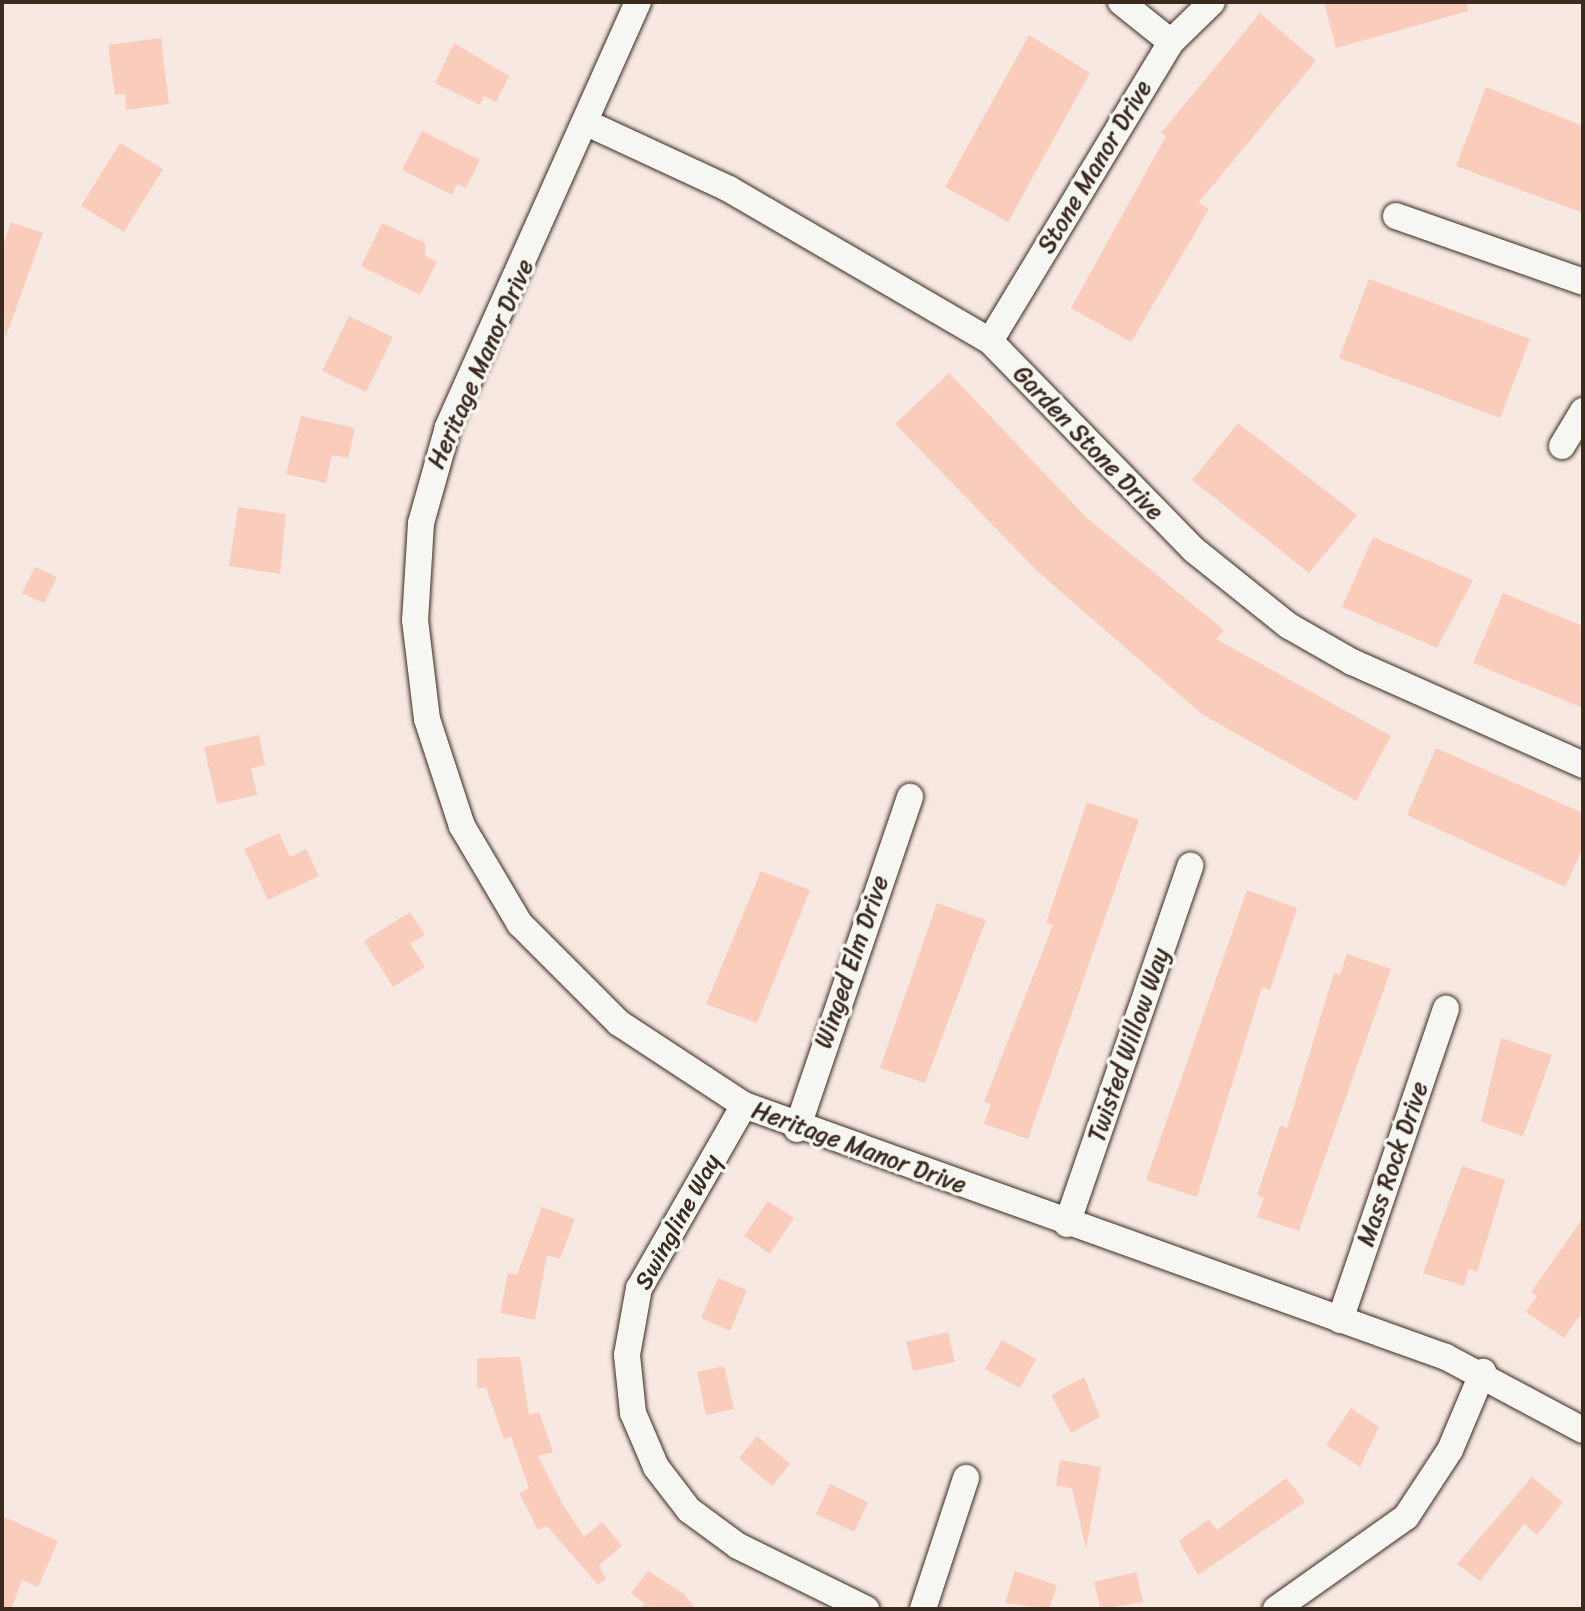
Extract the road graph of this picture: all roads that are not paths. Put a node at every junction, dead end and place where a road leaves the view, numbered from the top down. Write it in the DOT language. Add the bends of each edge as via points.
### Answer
graph roads {
  1 [pos="638,2"];
  2 [pos="1121,2"];
  3 [pos="1212,2"];
  4 [pos="1171,42"];
  5 [pos="589,124"];
  6 [pos="1396,216"];
  7 [pos="1583,282"];
  8 [pos="990,341"];
  9 [pos="1583,411"];
  10 [pos="1562,446"];
  11 [pos="1583,765"];
  12 [pos="910,797"];
  13 [pos="1190,866"];
  14 [pos="1446,1009"];
  15 [pos="744,1105"];
  16 [pos="797,1129"];
  17 [pos="1067,1224"];
  18 [pos="1340,1320"];
  19 [pos="1483,1372"];
  20 [pos="1582,1426"];
  21 [pos="966,1478"];
  22 [pos="866,1609"];
  23 [pos="923,1609"];
  24 [pos="1276,1609"];
  1 -- 5 [label="street, Heritage Manor Drive"];
  2 -- 4 [label="street"];
  3 -- 4 [label="street, Stone Manor Drive"];
  4 -- 8 [label="street, Stone Manor Drive"];
  5 -- 8 [label="street, Garden Stone Drive" via="729,189"];
  5 -- 15 [label="street, Heritage Manor Drive" via="433,472 415,620 427,719 462,826 547,957 643,1042"];
  6 -- 7 [label="street"];
  8 -- 11 [label="street, Garden Stone Drive" via="1184,540 1289,626 1352,662"];
  9 -- 10 [label="street"];
  12 -- 16 [label="street, Winged Elm Drive"];
  13 -- 17 [label="street, Twisted Willow Way"];
  14 -- 18 [label="street, Mass Rock Drive"];
  15 -- 16 [label="street, Heritage Manor Drive"];
  15 -- 22 [label="street, Swingline Way" via="639,1288 627,1355 633,1413 656,1467 689,1510 738,1546"];
  16 -- 17 [label="street, Heritage Manor Drive"];
  17 -- 18 [label="street, Heritage Manor Drive"];
  18 -- 19 [label="street, Heritage Manor Drive"];
  19 -- 20 [label="street, Heritage Manor Drive"];
  19 -- 24 [label="street" via="1450,1450 1406,1517"];
  21 -- 23 [label="street"];
}
